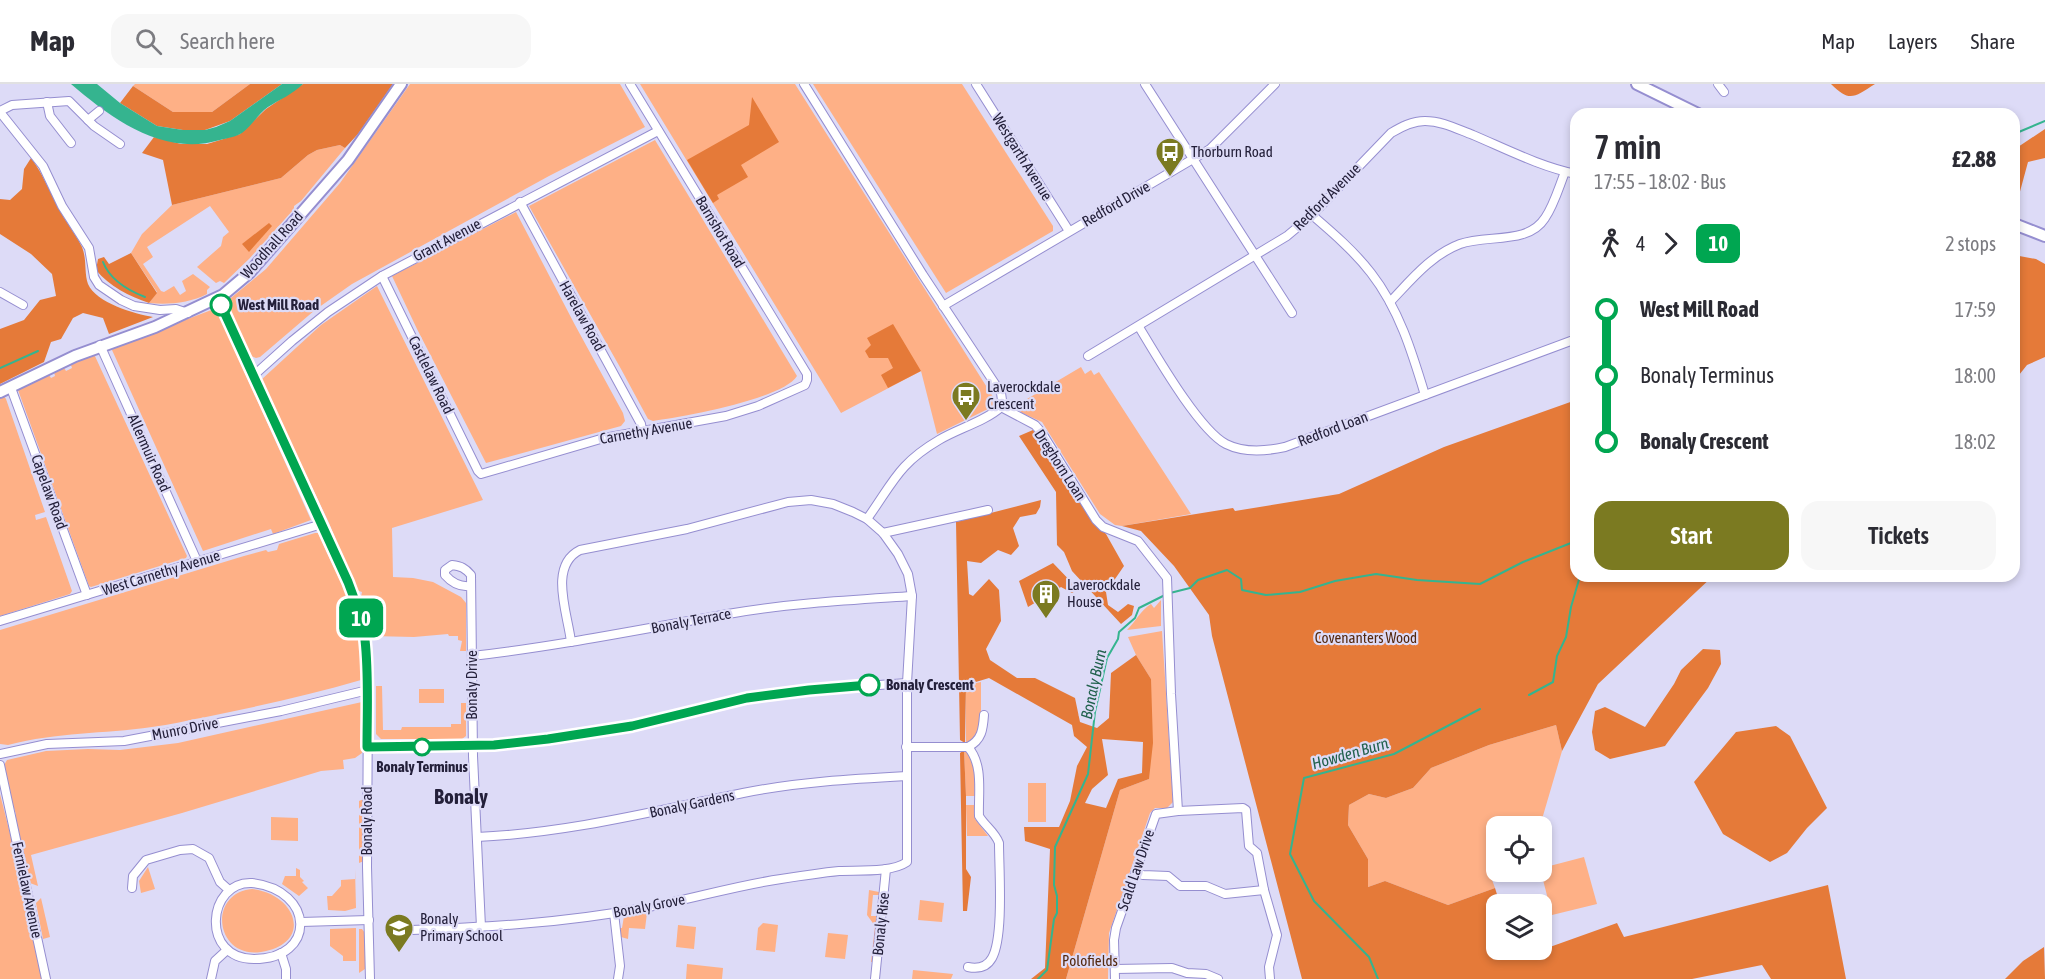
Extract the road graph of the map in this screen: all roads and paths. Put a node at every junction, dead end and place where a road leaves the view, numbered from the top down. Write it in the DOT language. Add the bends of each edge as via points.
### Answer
graph roads {
  1 [pos="401,84"];
  2 [pos="630,84"];
  3 [pos="804,84"];
  4 [pos="976,84"];
  5 [pos="1145,84"];
  6 [pos="1275,84"];
  7 [pos="1644,86"];
  8 [pos="47,102"];
  9 [pos="1686,108"];
  10 [pos="99,111"];
  11 [pos="0,112"];
  12 [pos="88,120"];
  13 [pos="658,131"];
  14 [pos="71,143"];
  15 [pos="120,144"];
  16 [pos="1191,160"];
  17 [pos="1566,172"];
  18 [pos="1570,173"];
  19 [pos="520,202"];
  20 [pos="1312,215"];
  21 [pos="2020,226"];
  22 [pos="1069,231"];
  23 [pos="2045,236"];
  24 [pos="1255,256"];
  25 [pos="382,276"];
  26 [pos="0,292"];
  27 [pos="218,298"];
  28 [pos="1390,302"];
  29 [pos="17,304"];
  30 [pos="944,306"];
  31 [pos="188,313"];
  32 [pos="1292,313"];
  33 [pos="1138,327"];
  34 [pos="1570,341"];
  35 [pos="100,345"];
  36 [pos="1088,356"];
  37 [pos="253,376"];
  38 [pos="807,380"];
  39 [pos="11,388"];
  40 [pos="0,392"];
  41 [pos="1425,394"];
  42 [pos="1001,406"];
  43 [pos="642,430"];
  44 [pos="481,474"];
  45 [pos="988,510"];
  46 [pos="867,519"];
  47 [pos="322,524"];
  48 [pos="883,533"];
  49 [pos="197,561"];
  50 [pos="470,586"];
  51 [pos="87,595"];
  52 [pos="912,597"];
  53 [pos="0,621"];
  54 [pos="571,642"];
  55 [pos="472,656"];
  56 [pos="907,683"];
  57 [pos="368,690"];
  58 [pos="984,715"];
  59 [pos="472,746"];
  60 [pos="367,747"];
  61 [pos="906,747"];
  62 [pos="968,747"];
  63 [pos="0,754"];
  64 [pos="0,765"];
  65 [pos="907,776"];
  66 [pos="1178,811"];
  67 [pos="477,837"];
  68 [pos="886,869"];
  69 [pos="1136,873"];
  70 [pos="132,888"];
  71 [pos="229,890"];
  72 [pos="1263,890"];
  73 [pos="614,913"];
  74 [pos="369,920"];
  75 [pos="301,922"];
  76 [pos="481,927"];
  77 [pos="411,930"];
  78 [pos="227,950"];
  79 [pos="281,953"];
  80 [pos="968,967"];
  81 [pos="1115,969"];
  82 [pos="1186,976"];
  83 [pos="46,979"];
  84 [pos="211,979"];
  85 [pos="286,979"];
  86 [pos="370,979"];
  87 [pos="618,979"];
  88 [pos="875,979"];
  89 [pos="1115,979"];
  90 [pos="1218,979"];
  91 [pos="1270,979"];
  1 -- 27 [label="street, Woodhall Road" via="348,160 249,273"];
  2 -- 13 [label="street, Barnshot Road"];
  3 -- 30 [label="street"];
  4 -- 22 [label="street, Westgarth Avenue"];
  5 -- 16 [label="street"];
  6 -- 16 [label="street, Redford Drive" via="1224,136"];
  7 -- 9 [label="street"];
  8 -- 11 [label="street" via="12,105"];
  8 -- 12 [label="street" via="69,101"];
  8 -- 14 [label="street" via="50,116"];
  10 -- 12 [label="street"];
  11 -- 31 [label="street" via="43,166 89,248 99,285 134,306"];
  12 -- 15 [label="street"];
  13 -- 19 [label="street, Grant Avenue"];
  13 -- 38 [label="street, Barnshot Road" via="807,374"];
  16 -- 22 [label="street, Redford Drive"];
  16 -- 24 [label="street"];
  17 -- 18 [label="street, Redford Avenue"];
  17 -- 20 [label="street, Redford Avenue" via="1442,122 1423,120 1390,133"];
  17 -- 28 [label="street" via="1546,218 1535,229 1521,235 1458,244 1429,262"];
  19 -- 25 [label="street, Grant Avenue"];
  19 -- 43 [label="street, Harelaw Road"];
  20 -- 24 [label="street, Redford Avenue"];
  20 -- 28 [label="street" via="1356,256"];
  21 -- 23 [label="street"];
  22 -- 30 [label="street, Redford Drive"];
  24 -- 32 [label="street"];
  24 -- 33 [label="street, Redford Avenue"];
  25 -- 37 [label="street, Grant Avenue" via="310,327"];
  25 -- 44 [label="street, Castlelaw Road"];
  26 -- 29 [label="street"];
  27 -- 31 [label="street, Woodhall Road"];
  27 -- 37 [label="street, Bonaly Road"];
  28 -- 41 [label="street"];
  30 -- 42 [label="street" via="1001,393"];
  31 -- 35 [label="street, Woodhall Road"];
  33 -- 36 [label="street, Redford Avenue"];
  33 -- 41 [label="street, Redford Loan" via="1201,421 1217,438 1237,448 1285,447"];
  34 -- 41 [label="street, Redford Loan"];
  35 -- 39 [label="street, Woodhall Road"];
  35 -- 49 [label="street, Allermuir Road"];
  37 -- 47 [label="street, Bonaly Road"];
  38 -- 43 [label="street, Carnethy Avenue" via="805,385 785,395 726,416"];
  39 -- 40 [label="street, Woodhall Road"];
  39 -- 51 [label="street, Capelaw Road"];
  42 -- 46 [label="street" via="919,452 891,481"];
  42 -- 66 [label="street, Dreghorn Loan" via="1042,432 1096,520 1102,527 1143,545 1167,578"];
  43 -- 44 [label="street, Carnethy Avenue"];
  45 -- 48 [label="street" via="977,509"];
  46 -- 48 [label="street"];
  46 -- 54 [label="street" via="832,504 811,500 788,502 687,529 580,550 566,562 561,577"];
  47 -- 49 [label="street, West Carnethy Avenue"];
  47 -- 57 [label="street, Bonaly Road" via="361,619"];
  48 -- 52 [label="street" via="908,574"];
  49 -- 51 [label="street, West Carnethy Avenue"];
  50 -- 55 [label="street, Bonaly Drive"];
  51 -- 53 [label="street, West Carnethy Avenue"];
  52 -- 54 [label="street, Bonaly Terrace" via="773,607"];
  52 -- 56 [label="street"];
  54 -- 55 [label="street, Bonaly Terrace"];
  55 -- 59 [label="street, Bonaly Drive"];
  56 -- 59 [label="street" via="747,698 632,726"];
  56 -- 61 [label="street"];
  57 -- 60 [label="street, Bonaly Road"];
  57 -- 63 [label="street, Munro Drive" via="124,741 47,744"];
  58 -- 62 [label="street" via="981,737"];
  59 -- 60 [label="street"];
  59 -- 67 [label="street, Bonaly Drive"];
  60 -- 74 [label="street, Bonaly Road"];
  61 -- 62 [label="street"];
  61 -- 65 [label="street"];
  62 -- 80 [label="street" via="978,763 979,816 999,843 1000,909 992,959 981,967"];
  64 -- 83 [label="street, Fernielaw Avenue"];
  65 -- 67 [label="street, Bonaly Gardens" via="790,785 601,824"];
  65 -- 68 [label="street" via="908,858 903,865"];
  66 -- 69 [label="street, Scald Law Drive" via="1156,814"];
  66 -- 72 [label="street, Scald Law Drive" via="1246,810 1249,846 1257,853"];
  67 -- 76 [label="street, Bonaly Drive"];
  68 -- 73 [label="street, Bonaly Grove" via="779,879"];
  68 -- 88 [label="street, Bonaly Rise"];
  69 -- 72 [label="street" via="1168,876 1180,886 1206,886 1225,894"];
  69 -- 81 [label="street, Scald Law Drive" via="1116,928"];
  70 -- 71 [label="street" via="133,876 146,860 193,849 209,858 220,882"];
  71 -- 75 [label="street" via="247,883 268,886 283,894"];
  71 -- 78 [label="street" via="215,920 218,936"];
  72 -- 91 [label="street, Scald Law Drive" via="1277,935"];
  73 -- 76 [label="street, Bonaly Grove"];
  73 -- 87 [label="street"];
  74 -- 75 [label="street"];
  74 -- 86 [label="street, Bonaly Road"];
  75 -- 79 [label="street" via="298,935"];
  76 -- 77 [label="street, Bonaly Grove"];
  78 -- 79 [label="street" via="251,959"];
  78 -- 84 [label="street" via="215,961"];
  79 -- 85 [label="street"];
  81 -- 82 [label="street" via="1172,968"];
  81 -- 89 [label="street, Scald Law Drive"];
  82 -- 90 [label="street" via="1206,974"];
}
